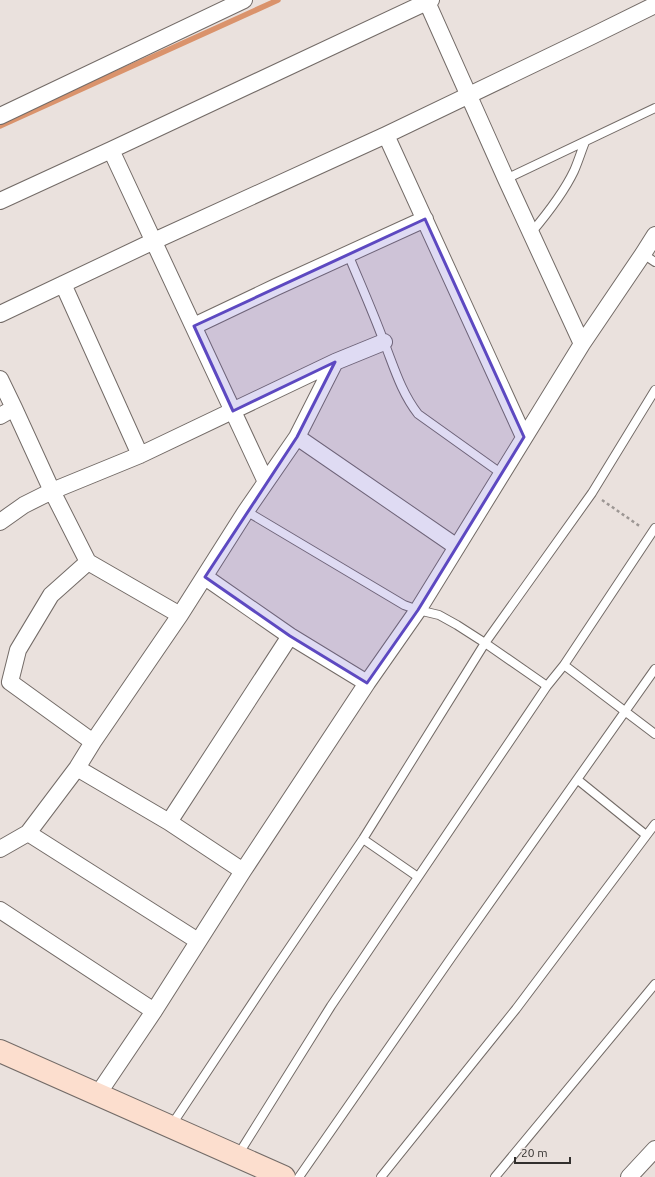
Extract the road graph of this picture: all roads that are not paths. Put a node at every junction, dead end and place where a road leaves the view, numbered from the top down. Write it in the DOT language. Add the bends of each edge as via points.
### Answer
graph roads {
  1 [pos="244,0"];
  2 [pos="429,1"];
  3 [pos="655,5"];
  4 [pos="469,95"];
  5 [pos="655,108"];
  6 [pos="0,116"];
  7 [pos="386,135"];
  8 [pos="585,142"];
  9 [pos="111,150"];
  10 [pos="506,179"];
  11 [pos="0,201"];
  12 [pos="425,219"];
  13 [pos="531,233"];
  14 [pos="655,235"];
  15 [pos="154,241"];
  16 [pos="348,254"];
  17 [pos="649,258"];
  18 [pos="63,284"];
  19 [pos="0,314"];
  20 [pos="194,326"];
  21 [pos="384,342"];
  22 [pos="582,344"];
  23 [pos="335,362"];
  24 [pos="0,379"];
  25 [pos="655,390"];
  26 [pos="14,408"];
  27 [pos="233,411"];
  28 [pos="0,416"];
  29 [pos="297,437"];
  30 [pos="524,437"];
  31 [pos="140,455"];
  32 [pos="502,474"];
  33 [pos="266,482"];
  34 [pos="52,491"];
  35 [pos="246,511"];
  36 [pos="0,522"];
  37 [pos="653,531"];
  38 [pos="458,546"];
  39 [pos="88,562"];
  40 [pos="205,577"];
  41 [pos="418,610"];
  42 [pos="180,615"];
  43 [pos="290,636"];
  44 [pos="485,643"];
  45 [pos="564,665"];
  46 [pos="655,669"];
  47 [pos="5,682"];
  48 [pos="367,683"];
  49 [pos="548,686"];
  50 [pos="626,712"];
  51 [pos="655,734"];
  52 [pos="93,742"];
  53 [pos="77,768"];
  54 [pos="578,780"];
  55 [pos="168,822"];
  56 [pos="655,824"];
  57 [pos="28,833"];
  58 [pos="646,835"];
  59 [pos="363,839"];
  60 [pos="0,849"];
  61 [pos="243,871"];
  62 [pos="418,877"];
  63 [pos="0,910"];
  64 [pos="198,941"];
  65 [pos="655,984"];
  66 [pos="154,1011"];
  67 [pos="0,1051"];
  68 [pos="98,1094"];
  69 [pos="171,1127"];
  70 [pos="655,1150"];
  71 [pos="238,1156"];
  72 [pos="284,1177"];
  73 [pos="299,1177"];
  74 [pos="381,1177"];
  75 [pos="495,1177"];
  76 [pos="629,1177"];
  1 -- 6 [label="street"];
  2 -- 4 [label="street"];
  2 -- 9 [label="street"];
  3 -- 4 [label="street"];
  4 -- 7 [label="street"];
  4 -- 10 [label="street"];
  5 -- 8 [label="lane"];
  7 -- 12 [label="street"];
  7 -- 15 [label="street"];
  8 -- 10 [label="lane"];
  8 -- 13 [label="lane" via="574,171 562,192"];
  9 -- 11 [label="street"];
  9 -- 15 [label="street"];
  10 -- 13 [label="street"];
  12 -- 16 [label="street"];
  12 -- 30 [label="street"];
  13 -- 22 [label="street"];
  14 -- 17 [label="street"];
  15 -- 18 [label="street"];
  15 -- 20 [label="street"];
  16 -- 20 [label="street"];
  16 -- 21 [label="lane"];
  17 -- 22 [label="street"];
  18 -- 19 [label="street"];
  18 -- 31 [label="street"];
  20 -- 27 [label="street"];
  21 -- 23 [label="street"];
  21 -- 32 [label="lane" via="409,403 418,414"];
  22 -- 30 [label="street"];
  23 -- 27 [label="street"];
  23 -- 29 [label="street"];
  24 -- 26 [label="street"];
  25 -- 44 [label="lane" via="592,493"];
  26 -- 28 [label="street"];
  26 -- 34 [label="street"];
  27 -- 31 [label="street"];
  27 -- 33 [label="street"];
  29 -- 33 [label="street"];
  29 -- 38 [label="street"];
  30 -- 32 [label="street"];
  31 -- 34 [label="street"];
  32 -- 38 [label="street"];
  33 -- 35 [label="street"];
  34 -- 36 [label="street" via="24,505"];
  34 -- 39 [label="street"];
  35 -- 40 [label="street"];
  35 -- 41 [label="lane" via="404,605"];
  37 -- 45 [label="lane"];
  38 -- 41 [label="street"];
  39 -- 42 [label="street"];
  39 -- 47 [label="street" via="51,595 18,650"];
  40 -- 42 [label="street"];
  40 -- 43 [label="street"];
  41 -- 44 [label="lane" via="439,615"];
  41 -- 48 [label="street"];
  42 -- 52 [label="street"];
  43 -- 48 [label="street"];
  43 -- 55 [label="street"];
  44 -- 49 [label="lane"];
  44 -- 59 [label="lane"];
  45 -- 49 [label="lane"];
  45 -- 50 [label="lane"];
  46 -- 50 [label="lane"];
  47 -- 52 [label="street"];
  48 -- 61 [label="street"];
  49 -- 62 [label="lane"];
  50 -- 51 [label="lane"];
  50 -- 54 [label="lane"];
  52 -- 53 [label="street"];
  53 -- 55 [label="street"];
  53 -- 57 [label="street"];
  54 -- 58 [label="lane"];
  54 -- 73 [label="lane"];
  55 -- 61 [label="street"];
  56 -- 58 [label="lane"];
  57 -- 60 [label="street"];
  57 -- 64 [label="street"];
  58 -- 74 [label="lane" via="516,1009"];
  59 -- 62 [label="lane"];
  59 -- 69 [label="lane"];
  61 -- 64 [label="street"];
  62 -- 71 [label="lane" via="331,1006"];
  63 -- 66 [label="street"];
  64 -- 66 [label="street"];
  65 -- 75 [label="lane"];
  66 -- 68 [label="street"];
  67 -- 68 [label="street"];
  68 -- 69 [label="street"];
  69 -- 71 [label="street"];
  70 -- 76 [label="street"];
  71 -- 72 [label="street"];
}
